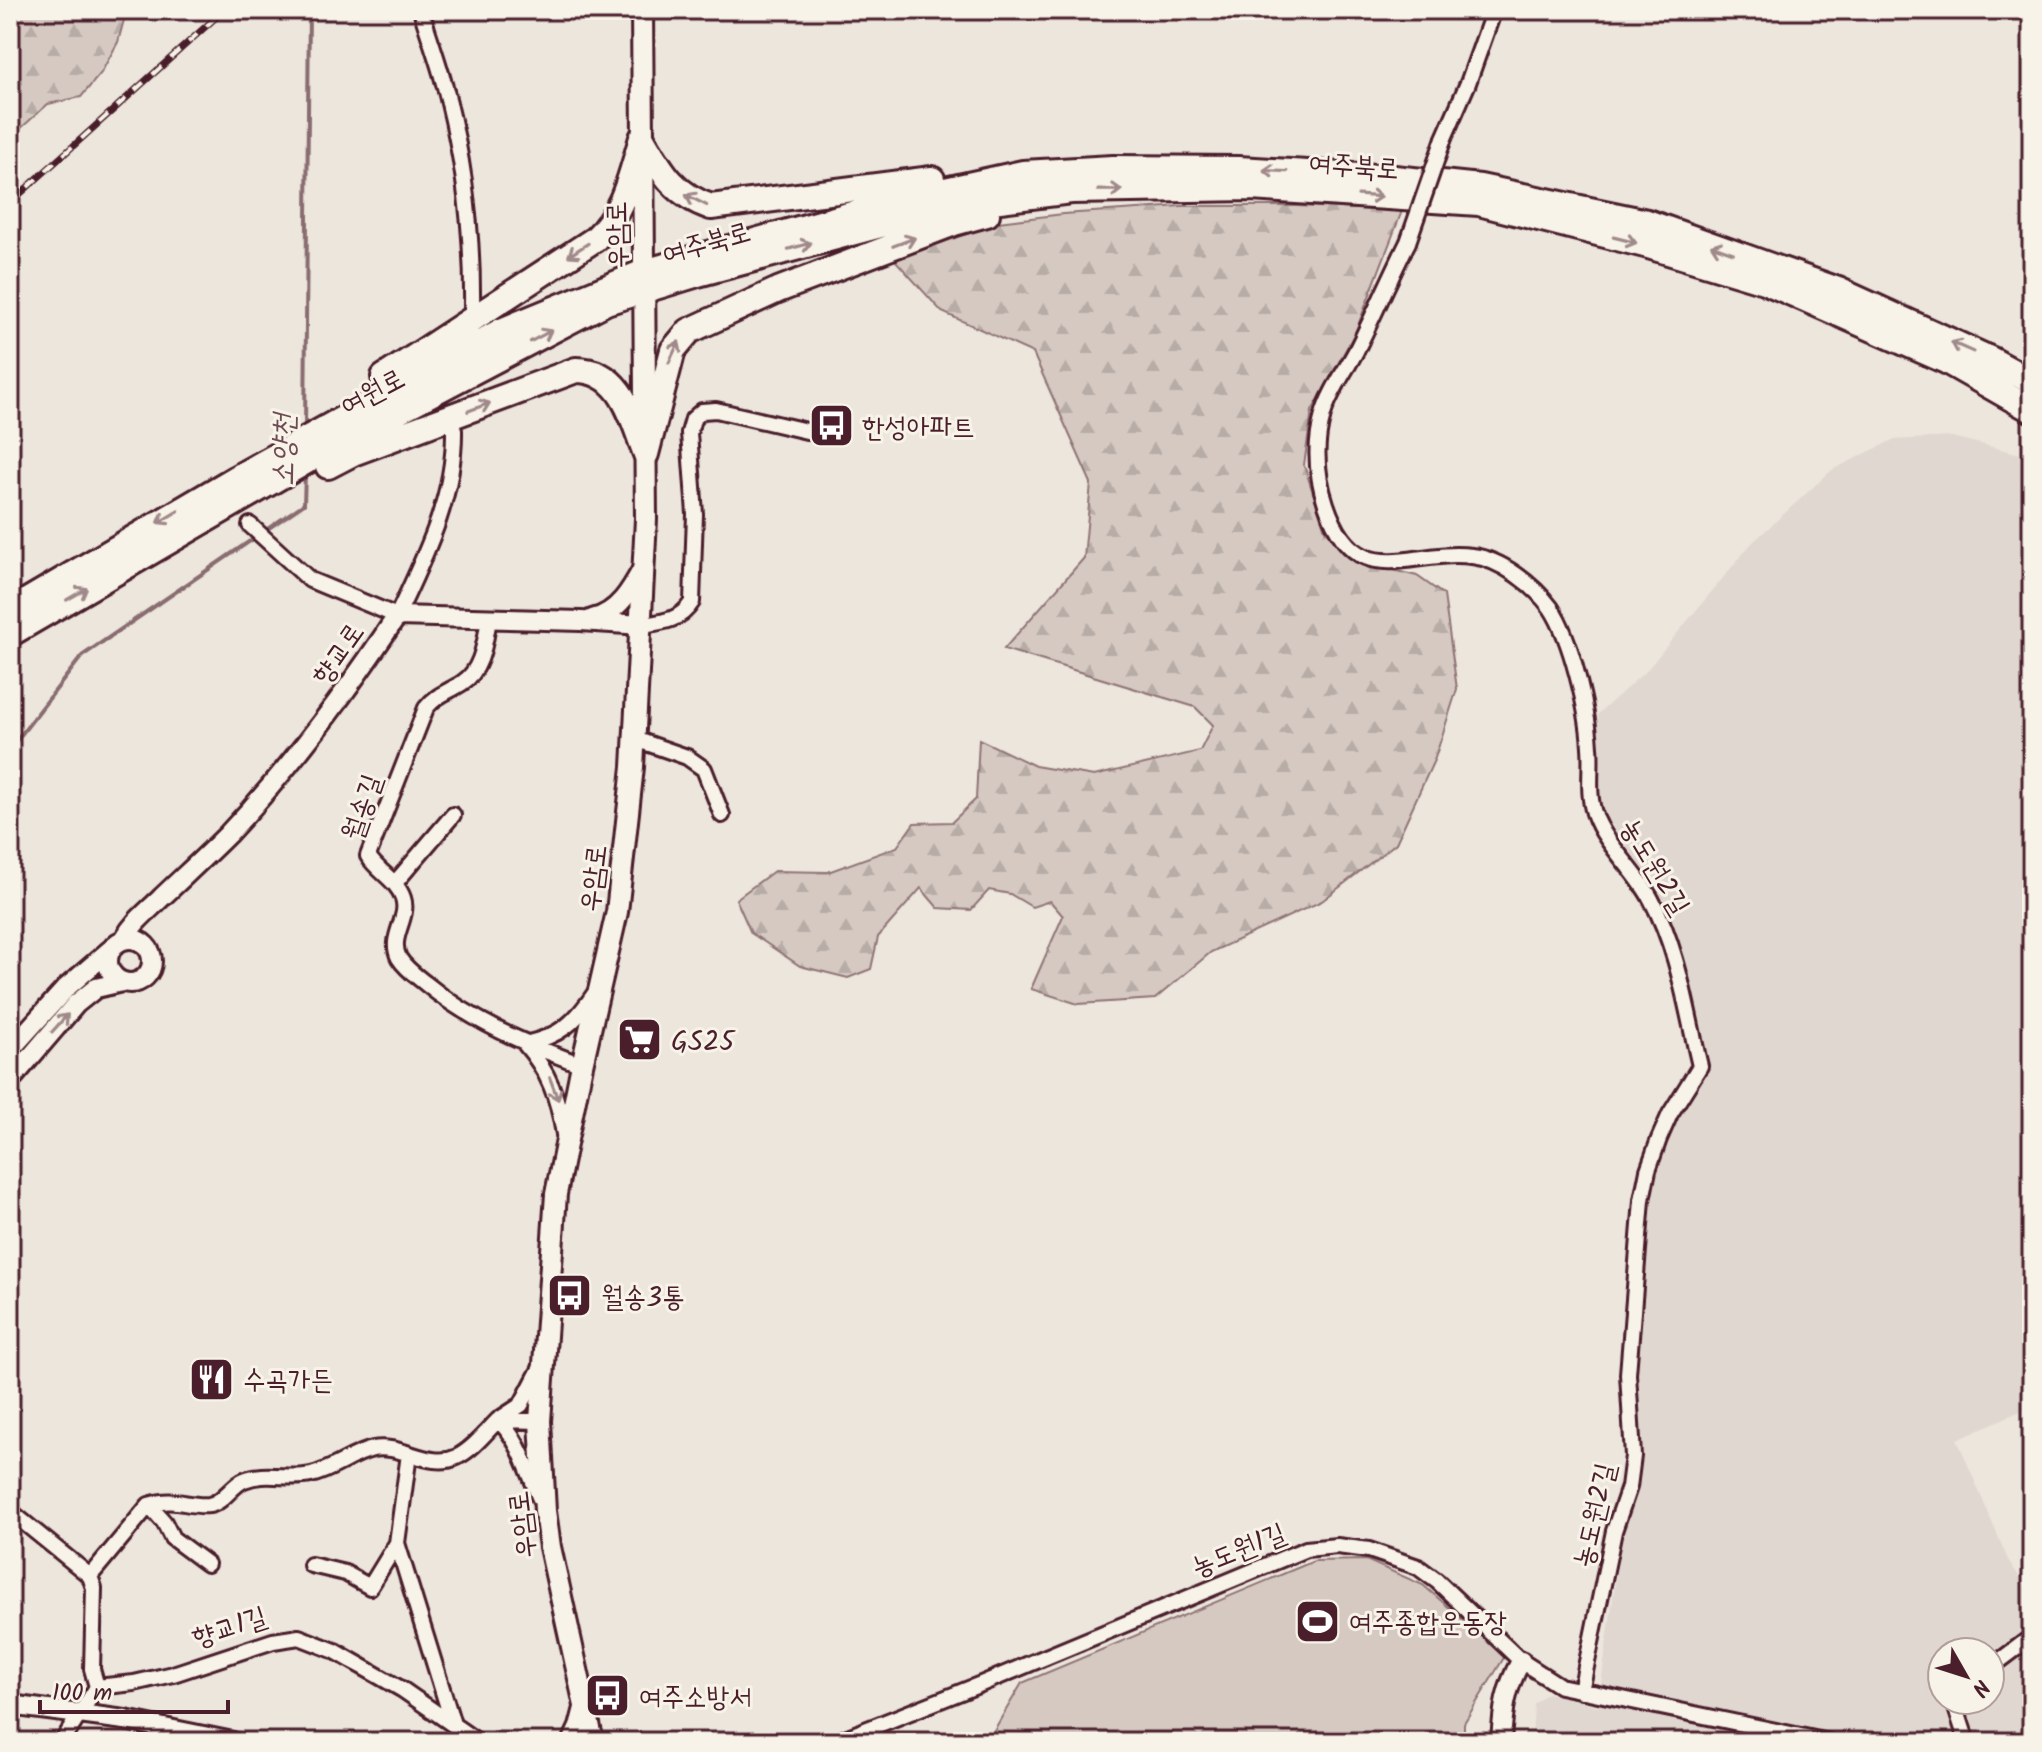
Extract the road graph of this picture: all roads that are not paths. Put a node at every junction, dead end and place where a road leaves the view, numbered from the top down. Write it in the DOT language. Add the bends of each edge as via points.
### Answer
graph roads {
  1 [pos="421,10"];
  2 [pos="642,10"];
  3 [pos="1494,10"];
  4 [pos="642,138"];
  5 [pos="1023,173"];
  6 [pos="1071,191"];
  7 [pos="645,282"];
  8 [pos="472,309"];
  9 [pos="2032,382"];
  10 [pos="2032,410"];
  11 [pos="348,427"];
  12 [pos="454,430"];
  13 [pos="811,432"];
  14 [pos="646,454"];
  15 [pos="237,489"];
  16 [pos="250,525"];
  17 [pos="644,566"];
  18 [pos="10,611"];
  19 [pos="397,616"];
  20 [pos="489,619"];
  21 [pos="581,621"];
  22 [pos="642,625"];
  23 [pos="10,634"];
  24 [pos="635,739"];
  25 [pos="453,815"];
  26 [pos="722,815"];
  27 [pos="395,883"];
  28 [pos="157,902"];
  29 [pos="117,944"];
  30 [pos="149,948"];
  31 [pos="604,979"];
  32 [pos="122,982"];
  33 [pos="525,1044"];
  34 [pos="10,1050"];
  35 [pos="582,1065"];
  36 [pos="10,1081"];
  37 [pos="566,1142"];
  38 [pos="543,1360"];
  39 [pos="498,1420"];
  40 [pos="540,1421"];
  41 [pos="409,1454"];
  42 [pos="149,1505"];
  43 [pos="10,1511"];
  44 [pos="545,1511"];
  45 [pos="397,1543"];
  46 [pos="207,1564"];
  47 [pos="311,1565"];
  48 [pos="90,1576"];
  49 [pos="2032,1640"];
  50 [pos="2006,1656"];
  51 [pos="1521,1661"];
  52 [pos="97,1687"];
  53 [pos="1581,1691"];
  54 [pos="585,1704"];
  55 [pos="10,1705"];
  56 [pos="82,1714"];
  57 [pos="1959,1716"];
  58 [pos="453,1725"];
  59 [pos="62,1742"];
  60 [pos="233,1742"];
  61 [pos="478,1742"];
  62 [pos="572,1742"];
  63 [pos="593,1742"];
  64 [pos="835,1742"];
  65 [pos="1501,1742"];
  66 [pos="1829,1742"];
  67 [pos="1967,1742"];
  1 -- 8 [label="street" via="462,166"];
  2 -- 4 [label="main road, 우암로"];
  3 -- 53 [label="street, 농도원2길, bridge" via="1408,242 1324,412 1316,454 1330,516 1353,550 1368,558 1410,562 1454,555 1494,562 1539,594 1552,610 1566,638 1587,722 1594,813 1651,899 1686,998 1700,1066 1659,1139 1642,1200 1628,1374 1633,1456"];
  5 -- 4 [label="highway, one-way" via="961,175 711,207 693,201 666,178"];
  4 -- 7 [label="main road, 우암로"];
  4 -- 11 [label="highway, one-way" via="611,224"];
  5 -- 7 [label="highway, 여주북로" via="913,197"];
  9 -- 5 [label="highway, 여주북로, one-way" via="1838,290 1647,222 1480,187 1238,169"];
  7 -- 6 [label="highway, 여주북로, one-way" via="698,274 952,206"];
  6 -- 10 [label="highway, 여주북로, one-way" via="1251,188 1479,203 1764,281 1946,361"];
  14 -- 6 [label="highway, one-way" via="673,350 689,331 778,290 954,223"];
  7 -- 11 [label="highway, 여원로"];
  7 -- 14 [label="main road, 우암로"];
  11 -- 14 [label="highway, one-way" via="587,370 607,378 622,394"];
  11 -- 15 [label="highway, 여원로"];
  11 -- 15 [label="highway" via="259,456"];
  12 -- 19 [label="street" via="443,507"];
  13 -- 22 [label="street" via="716,410 702,411 693,419 692,602 674,620"];
  14 -- 17 [label="main road, 우암로"];
  15 -- 18 [label="highway, 여원로, one-way"];
  23 -- 15 [label="highway, 여원로, one-way"];
  16 -- 19 [label="street" via="310,580"];
  17 -- 21 [label="street" via="616,607 602,617"];
  17 -- 22 [label="main road, 우암로"];
  19 -- 20 [label="street, 향교로"];
  19 -- 28 [label="street, 향교로" via="343,696 271,785"];
  20 -- 21 [label="street, 향교로"];
  20 -- 27 [label="street, 월송길" via="481,656 466,681 435,697 426,708 368,856"];
  21 -- 22 [label="street, 향교로"];
  22 -- 24 [label="main road, 우암로"];
  24 -- 26 [label="street" via="687,757 704,769"];
  24 -- 31 [label="main road, 우암로" via="617,912"];
  25 -- 27 [label="street"];
  27 -- 33 [label="street" via="404,908 395,940 406,967 445,1000"];
  28 -- 29 [label="street, 향교로"];
  28 -- 30 [label="street"];
  29 -- 30 [label="street" via="134,938"];
  29 -- 32 [label="street" via="109,969"];
  29 -- 34 [label="street, 향교로" via="66,988"];
  30 -- 32 [label="street" via="148,975"];
  31 -- 33 [label="street" via="568,1026 548,1039"];
  31 -- 35 [label="main road, 우암로"];
  36 -- 32 [label="street, one-way" via="76,1004 96,988"];
  33 -- 35 [label="street"];
  33 -- 37 [label="street, one-way" via="550,1078"];
  35 -- 37 [label="main road, 우암로"];
  37 -- 38 [label="main road, 우암로" via="556,1194"];
  38 -- 39 [label="street" via="521,1405"];
  38 -- 40 [label="main road, 우암로"];
  39 -- 40 [label="street"];
  39 -- 41 [label="street" via="456,1457 444,1461"];
  39 -- 44 [label="street" via="516,1443"];
  40 -- 44 [label="main road, 우암로"];
  41 -- 42 [label="street" via="374,1449 310,1475 241,1481 209,1505 173,1500"];
  41 -- 45 [label="street"];
  42 -- 46 [label="street" via="172,1538"];
  42 -- 48 [label="street"];
  43 -- 48 [label="street"];
  44 -- 54 [label="main road, 우암로"];
  45 -- 47 [label="street" via="370,1587 345,1573"];
  45 -- 58 [label="street"];
  48 -- 52 [label="street"];
  49 -- 50 [label="street"];
  51 -- 53 [label="street, 농도원1길" via="1560,1686"];
  51 -- 64 [label="street, 농도원1길" via="1418,1567 1369,1550 1306,1549"];
  51 -- 65 [label="street" via="1507,1685"];
  52 -- 56 [label="street"];
  52 -- 58 [label="street, 향교1길" via="173,1674 299,1637 335,1651"];
  53 -- 66 [label="street, 농도원1길"];
  54 -- 62 [label="street"];
  54 -- 63 [label="main road, 우암로"];
  55 -- 56 [label="street"];
  56 -- 59 [label="street"];
  56 -- 60 [label="street"];
  57 -- 67 [label="street"];
  58 -- 61 [label="street, 향교1길"];
}
